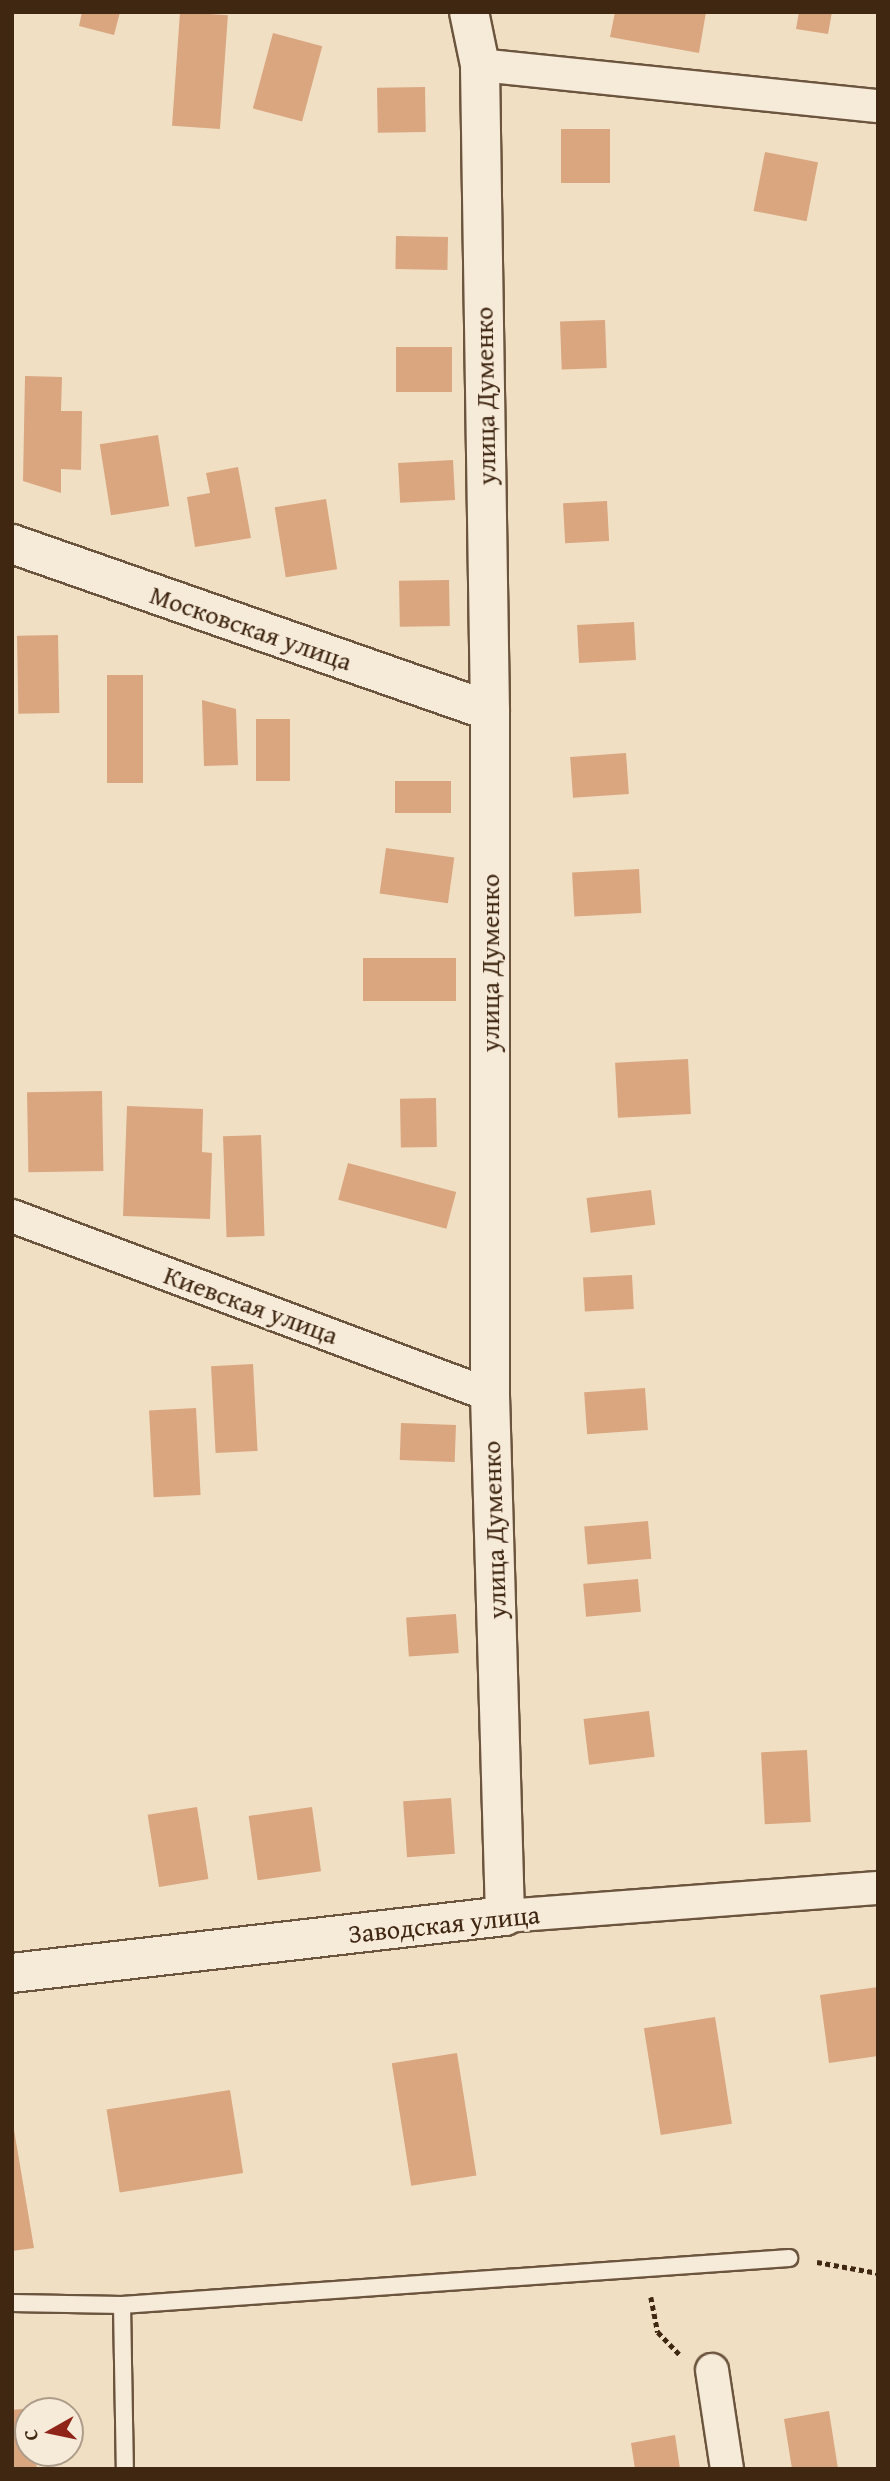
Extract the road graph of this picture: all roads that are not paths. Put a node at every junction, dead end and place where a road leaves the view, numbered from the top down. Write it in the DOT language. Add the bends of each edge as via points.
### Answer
graph roads {
  1 [pos="469,12"];
  2 [pos="480,65"];
  3 [pos="878,106"];
  4 [pos="12,544"];
  5 [pos="490,711"];
  6 [pos="12,1216"];
  7 [pos="490,1395"];
  8 [pos="878,1888"];
  9 [pos="505,1916"];
  10 [pos="12,1973"];
  11 [pos="789,2258"];
  12 [pos="12,2303"];
  13 [pos="122,2305"];
  14 [pos="712,2370"];
  15 [pos="125,2469"];
  16 [pos="727,2469"];
  1 -- 2 [label="street, улица Думенко"];
  2 -- 3 [label="street"];
  2 -- 5 [label="street, улица Думенко"];
  4 -- 5 [label="street, Московская улица"];
  5 -- 7 [label="street, улица Думенко"];
  6 -- 7 [label="street, Киевская улица"];
  7 -- 9 [label="street, улица Думенко"];
  8 -- 9 [label="street, Заводская улица"];
  9 -- 10 [label="street, Заводская улица"];
  11 -- 13 [label="lane"];
  12 -- 13 [label="lane"];
  13 -- 15 [label="lane"];
  14 -- 16 [label="street"];
}
